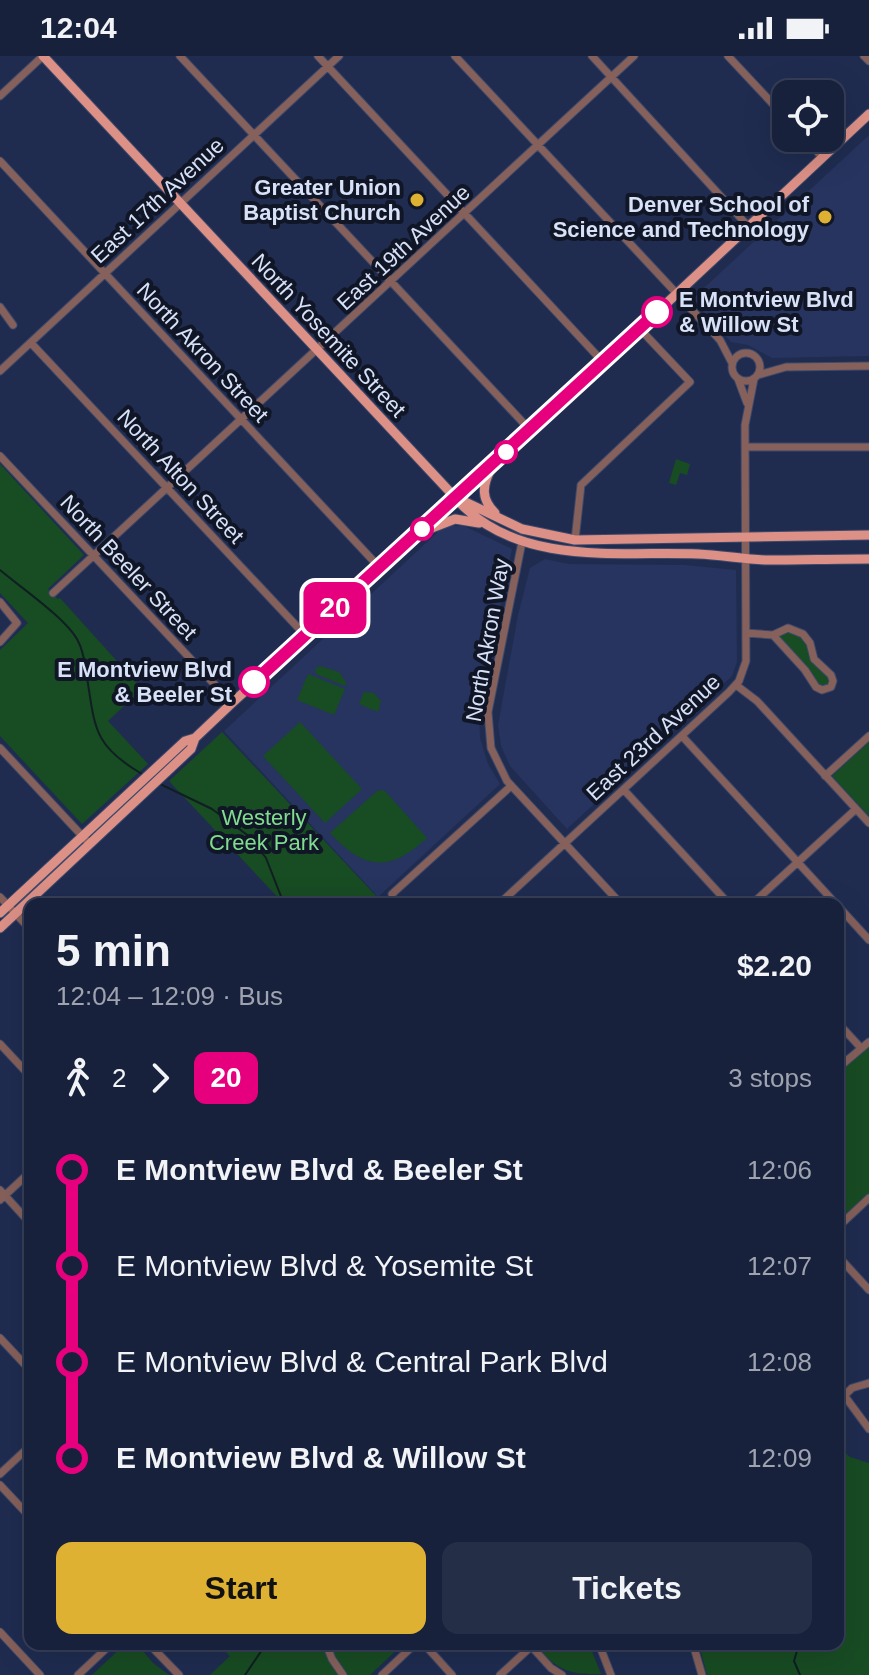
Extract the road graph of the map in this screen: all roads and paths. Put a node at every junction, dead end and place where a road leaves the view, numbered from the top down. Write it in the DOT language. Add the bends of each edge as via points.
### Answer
graph roads {
  1 [pos="43,56"];
  2 [pos="180,56"];
  3 [pos="318,56"];
  4 [pos="339,56"];
  5 [pos="455,56"];
  6 [pos="592,56"];
  7 [pos="634,56"];
  8 [pos="728,56"];
  9 [pos="864,56"];
  10 [pos="869,61"];
  11 [pos="328,66"];
  12 [pos="611,77"];
  13 [pos="0,96"];
  14 [pos="772,103"];
  15 [pos="869,114"];
  16 [pos="254,135"];
  17 [pos="538,146"];
  18 [pos="818,152"];
  19 [pos="822,157"];
  20 [pos="0,161"];
  21 [pos="181,203"];
  22 [pos="465,214"];
  23 [pos="748,226"];
  24 [pos="104,274"];
  25 [pos="392,282"];
  26 [pos="676,294"];
  27 [pos="0,307"];
  28 [pos="13,325"];
  29 [pos="639,328"];
  30 [pos="720,340"];
  31 [pos="31,343"];
  32 [pos="317,349"];
  33 [pos="744,352"];
  34 [pos="759,359"];
  35 [pos="603,362"];
  36 [pos="732,363"];
  37 [pos="869,366"];
  38 [pos="786,367"];
  39 [pos="0,371"];
  40 [pos="756,377"];
  41 [pos="738,379"];
  42 [pos="747,405"];
  43 [pos="240,419"];
  44 [pos="530,430"];
  45 [pos="745,447"];
  46 [pos="869,447"];
  47 [pos="0,456"];
  48 [pos="495,463"];
  49 [pos="167,487"];
  50 [pos="457,498"];
  51 [pos="486,525"];
  52 [pos="511,525"];
  53 [pos="417,535"];
  54 [pos="869,535"];
  55 [pos="746,536"];
  56 [pos="575,540"];
  57 [pos="522,542"];
  58 [pos="94,554"];
  59 [pos="747,557"];
  60 [pos="869,559"];
  61 [pos="380,568"];
  62 [pos="53,593"];
  63 [pos="0,602"];
  64 [pos="746,633"];
  65 [pos="305,635"];
  66 [pos="773,635"];
  67 [pos="0,642"];
  68 [pos="736,685"];
  69 [pos="232,703"];
  70 [pos="682,736"];
  71 [pos="869,736"];
  72 [pos="0,748"];
  73 [pos="825,776"];
  74 [pos="511,786"];
  75 [pos="624,790"];
  76 [pos="856,809"];
  77 [pos="869,823"];
  78 [pos="86,840"];
  79 [pos="565,844"];
  80 [pos="798,862"];
  81 [pos="0,897"];
  82 [pos="507,897"];
  83 [pos="392,898"];
  84 [pos="615,898"];
  85 [pos="723,898"];
  86 [pos="759,898"];
  87 [pos="831,898"];
  88 [pos="12,909"];
  89 [pos="0,913"];
  90 [pos="844,913"];
  91 [pos="24,922"];
  92 [pos="0,928"];
  93 [pos="869,940"];
  94 [pos="844,1030"];
  95 [pos="869,1042"];
  96 [pos="0,1044"];
  97 [pos="861,1048"];
  98 [pos="844,1063"];
  99 [pos="24,1070"];
  100 [pos="24,1177"];
  101 [pos="2,1195"];
  102 [pos="869,1198"];
  103 [pos="24,1217"];
  104 [pos="844,1221"];
  105 [pos="844,1263"];
  106 [pos="869,1290"];
  107 [pos="0,1338"];
  108 [pos="24,1364"];
  109 [pos="869,1383"];
  110 [pos="845,1395"];
  111 [pos="869,1429"];
  112 [pos="24,1452"];
  113 [pos="0,1474"];
  114 [pos="0,1485"];
  115 [pos="24,1511"];
  116 [pos="0,1632"];
  117 [pos="105,1650"];
  118 [pos="155,1650"];
  119 [pos="329,1650"];
  120 [pos="409,1650"];
  121 [pos="429,1650"];
  122 [pos="527,1650"];
  123 [pos="536,1650"];
  124 [pos="601,1650"];
  125 [pos="695,1650"];
  126 [pos="40,1675"];
  127 [pos="78,1675"];
  128 [pos="179,1675"];
  129 [pos="343,1675"];
  130 [pos="382,1675"];
  131 [pos="452,1675"];
  132 [pos="500,1675"];
  133 [pos="562,1675"];
  134 [pos="611,1675"];
  135 [pos="702,1675"];
  1 -- 13 [label="street"];
  1 -- 21 [label="main road, North Yosemite Street"];
  2 -- 16 [label="street"];
  3 -- 11 [label="street"];
  4 -- 11 [label="street, East 17th Avenue"];
  5 -- 17 [label="street"];
  6 -- 12 [label="street"];
  7 -- 12 [label="street, East 19th Avenue"];
  8 -- 14 [label="street"];
  9 -- 10 [label="street"];
  11 -- 16 [label="street, East 17th Avenue"];
  11 -- 22 [label="street"];
  12 -- 17 [label="street, East 19th Avenue"];
  12 -- 23 [label="street"];
  15 -- 19 [label="main road"];
  16 -- 21 [label="street, East 17th Avenue"];
  16 -- 25 [label="street"];
  17 -- 22 [label="street, East 19th Avenue"];
  17 -- 26 [label="street"];
  18 -- 19 [label="street"];
  19 -- 23 [label="main road"];
  20 -- 24 [label="street, North Akron Street"];
  21 -- 24 [label="street, East 17th Avenue"];
  21 -- 32 [label="main road, North Yosemite Street"];
  22 -- 25 [label="street, East 19th Avenue"];
  22 -- 35 [label="street"];
  23 -- 26 [label="main road"];
  24 -- 31 [label="street, East 17th Avenue"];
  24 -- 43 [label="street, North Akron Street"];
  25 -- 32 [label="street, East 19th Avenue"];
  25 -- 44 [label="street"];
  26 -- 29 [label="main road"];
  26 -- 30 [label="street"];
  27 -- 28 [label="street"];
  29 -- 35 [label="main road"];
  29 -- 56 [label="street" via="690,382 581,485"];
  30 -- 33 [label="street"];
  30 -- 36 [label="street"];
  31 -- 39 [label="street, East 17th Avenue"];
  31 -- 49 [label="street, North Alton Street"];
  32 -- 43 [label="street, East 19th Avenue"];
  32 -- 50 [label="main road, North Yosemite Street"];
  33 -- 34 [label="street"];
  33 -- 36 [label="street"];
  34 -- 38 [label="street"];
  34 -- 40 [label="street"];
  35 -- 44 [label="main road"];
  36 -- 41 [label="street"];
  37 -- 38 [label="street"];
  38 -- 40 [label="street"];
  40 -- 41 [label="street"];
  40 -- 42 [label="street"];
  41 -- 42 [label="street"];
  42 -- 45 [label="street, East 23rd Avenue"];
  43 -- 49 [label="street, East 19th Avenue"];
  43 -- 61 [label="street, North Akron Street"];
  44 -- 48 [label="main road"];
  45 -- 46 [label="street"];
  45 -- 55 [label="street, East 23rd Avenue"];
  47 -- 58 [label="street, North Beeler Street"];
  48 -- 50 [label="main road"];
  48 -- 52 [label="main road" via="484,495 492,511"];
  49 -- 58 [label="street, East 19th Avenue"];
  49 -- 65 [label="street, North Alton Street"];
  50 -- 51 [label="main road, North Yosemite Street"];
  50 -- 52 [label="main road"];
  50 -- 53 [label="main road"];
  51 -- 53 [label="main road" via="460,519"];
  51 -- 57 [label="main road"];
  52 -- 56 [label="main road"];
  53 -- 61 [label="main road"];
  54 -- 55 [label="main road"];
  55 -- 56 [label="main road"];
  55 -- 59 [label="street, East 23rd Avenue"];
  57 -- 59 [label="main road" via="594,553"];
  57 -- 74 [label="street, North Akron Way" via="487,723 495,760"];
  58 -- 62 [label="street, East 19th Avenue"];
  58 -- 69 [label="street, North Beeler Street"];
  59 -- 60 [label="main road"];
  59 -- 64 [label="street, East 23rd Avenue"];
  61 -- 65 [label="main road"];
  63 -- 67 [label="street" via="17,623"];
  64 -- 66 [label="street"];
  64 -- 68 [label="street, East 23rd Avenue" via="746,663"];
  65 -- 69 [label="main road"];
  66 -- 66 [label="street" via="816,687 831,687 831,675 816,662 803,634 788,628"];
  68 -- 70 [label="street, East 23rd Avenue"];
  68 -- 73 [label="street"];
  69 -- 78 [label="main road" via="185,741"];
  70 -- 75 [label="street, East 23rd Avenue"];
  70 -- 80 [label="street"];
  71 -- 73 [label="street"];
  72 -- 78 [label="street"];
  73 -- 76 [label="street"];
  74 -- 79 [label="street, North Akron Way"];
  74 -- 83 [label="street"];
  75 -- 79 [label="street, East 23rd Avenue"];
  75 -- 85 [label="street"];
  76 -- 77 [label="street"];
  76 -- 80 [label="street"];
  78 -- 88 [label="main road"];
  79 -- 82 [label="street, East 23rd Avenue"];
  79 -- 84 [label="street, North Akron Way"];
  80 -- 86 [label="street"];
  80 -- 87 [label="street"];
  81 -- 88 [label="street"];
  88 -- 89 [label="main road"];
  88 -- 91 [label="street"];
  88 -- 92 [label="main road"];
  90 -- 93 [label="street"];
  94 -- 97 [label="street"];
  95 -- 97 [label="street"];
  96 -- 99 [label="street"];
  97 -- 98 [label="street"];
  100 -- 101 [label="street"];
  101 -- 103 [label="street"];
  102 -- 104 [label="street"];
  105 -- 106 [label="street"];
  107 -- 108 [label="street"];
  109 -- 110 [label="street"];
  110 -- 111 [label="street"];
  112 -- 113 [label="street"];
  114 -- 115 [label="street"];
  116 -- 126 [label="street"];
  117 -- 127 [label="street"];
  118 -- 128 [label="street"];
  119 -- 129 [label="street"];
  120 -- 130 [label="street"];
  121 -- 131 [label="street"];
  122 -- 132 [label="street"];
  123 -- 133 [label="street"];
  124 -- 134 [label="street"];
  125 -- 135 [label="street"];
}
